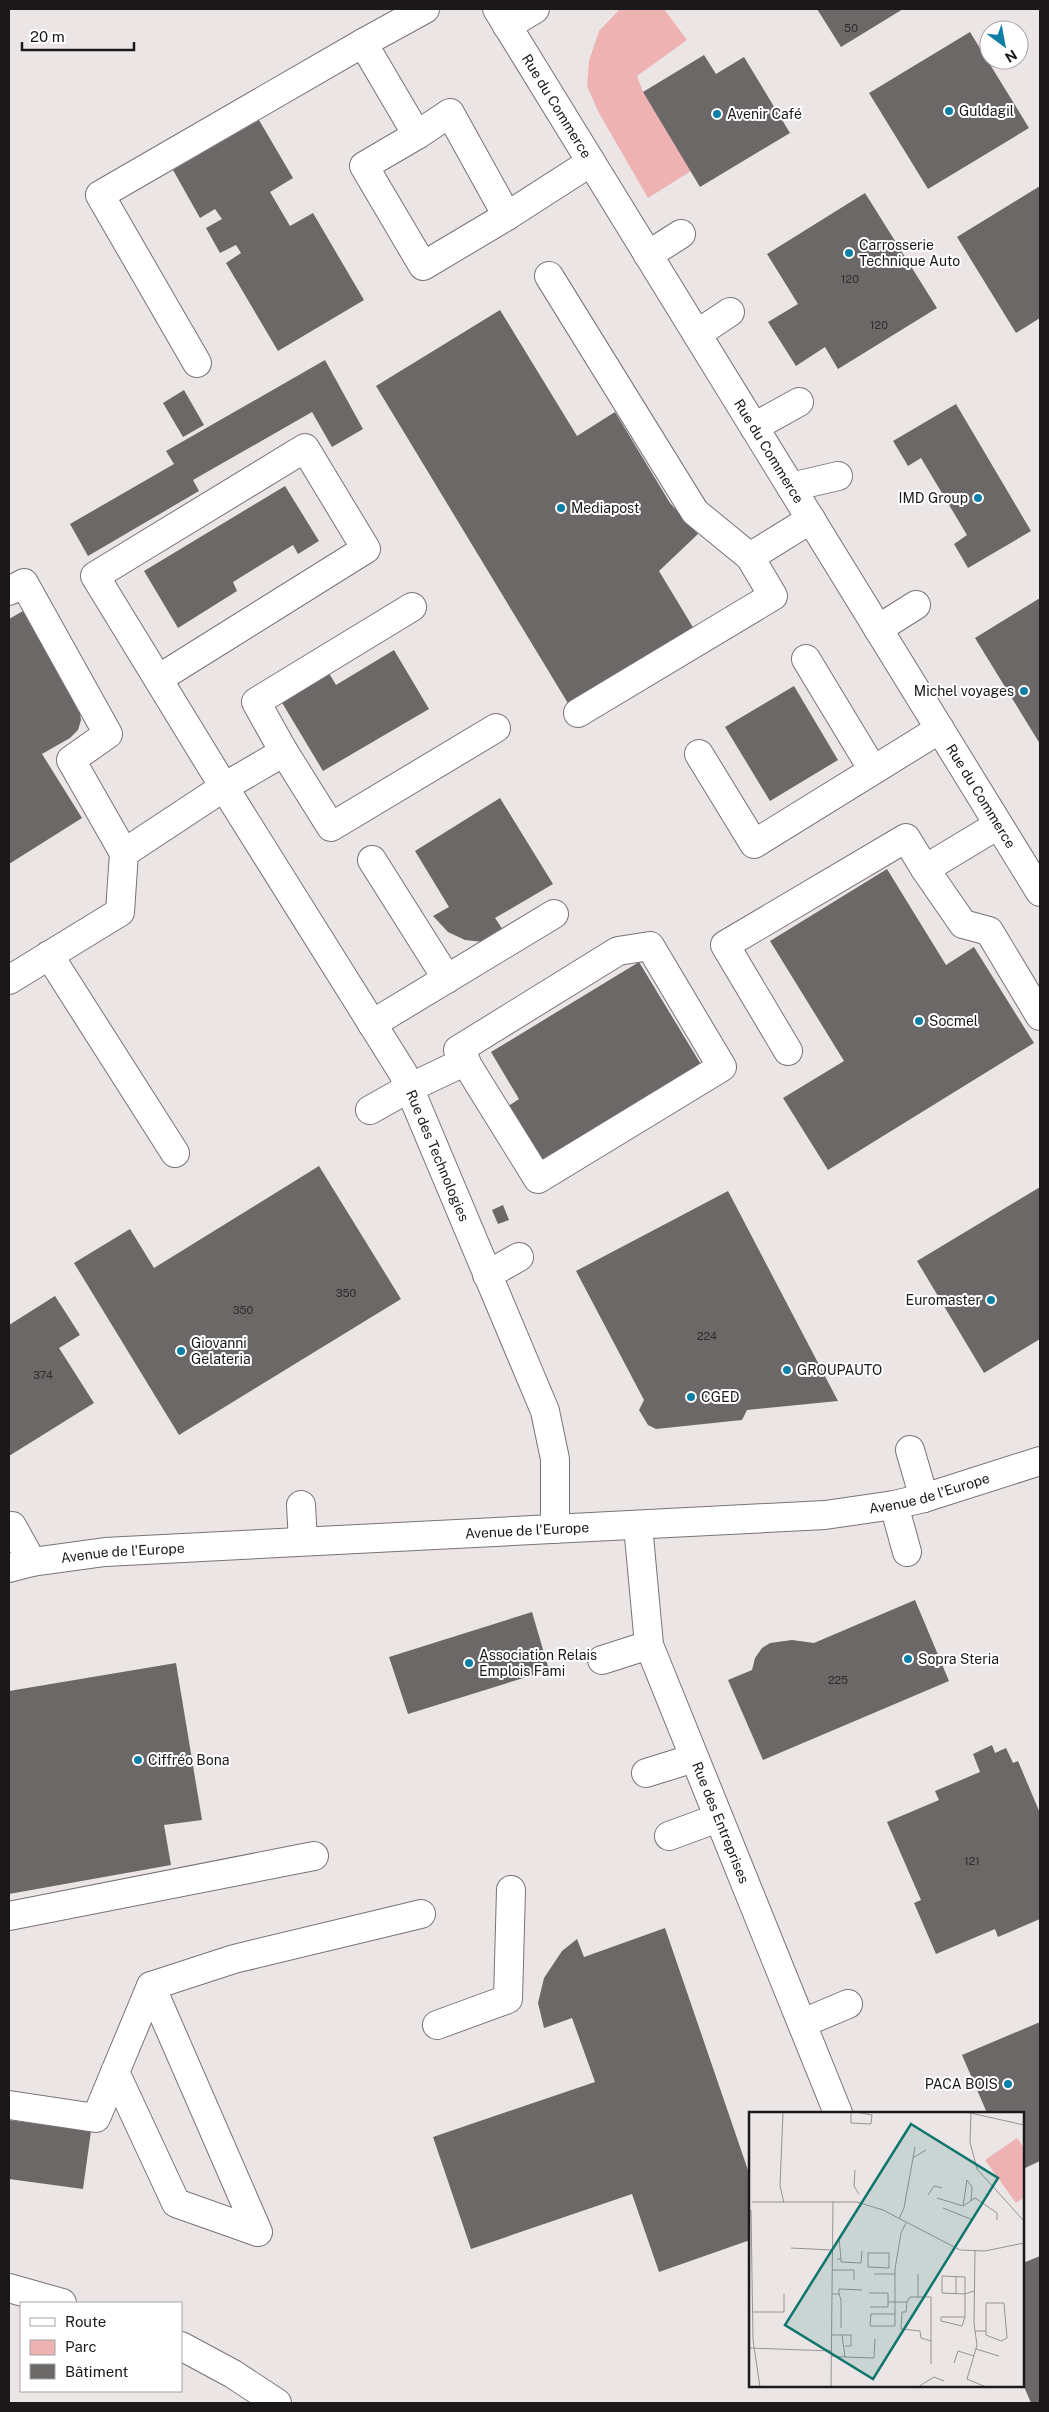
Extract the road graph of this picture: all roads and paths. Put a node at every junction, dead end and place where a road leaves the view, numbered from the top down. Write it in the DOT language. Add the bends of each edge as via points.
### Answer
graph roads {
  1 [pos="425,9"];
  2 [pos="535,9"];
  3 [pos="502,17"];
  4 [pos="363,43"];
  5 [pos="417,135"];
  6 [pos="591,162"];
  7 [pos="507,216"];
  8 [pos="681,234"];
  9 [pos="648,255"];
  10 [pos="550,276"];
  11 [pos="730,312"];
  12 [pos="697,334"];
  13 [pos="197,363"];
  14 [pos="799,402"];
  15 [pos="754,427"];
  16 [pos="838,476"];
  17 [pos="791,487"];
  18 [pos="811,519"];
  19 [pos="750,557"];
  20 [pos="9,591"];
  21 [pos="916,605"];
  22 [pos="412,607"];
  23 [pos="878,629"];
  24 [pos="806,659"];
  25 [pos="158,679"];
  26 [pos="578,713"];
  27 [pos="496,728"];
  28 [pos="940,729"];
  29 [pos="284,752"];
  30 [pos="699,754"];
  31 [pos="873,770"];
  32 [pos="224,787"];
  33 [pos="998,825"];
  34 [pos="124,853"];
  35 [pos="372,860"];
  36 [pos="925,869"];
  37 [pos="1040,892"];
  38 [pos="554,914"];
  39 [pos="49,955"];
  40 [pos="447,979"];
  41 [pos="9,980"];
  42 [pos="1040,1016"];
  43 [pos="372,1024"];
  44 [pos="788,1052"];
  45 [pos="466,1061"];
  46 [pos="409,1088"];
  47 [pos="370,1110"];
  48 [pos="175,1152"];
  49 [pos="519,1257"];
  50 [pos="488,1274"];
  51 [pos="910,1450"];
  52 [pos="1040,1461"];
  53 [pos="924,1498"];
  54 [pos="301,1505"];
  55 [pos="894,1505"];
  56 [pos="638,1525"];
  57 [pos="12,1526"];
  58 [pos="555,1529"];
  59 [pos="302,1541"];
  60 [pos="907,1552"];
  61 [pos="20,1565"];
  62 [pos="649,1645"];
  63 [pos="602,1660"];
  64 [pos="694,1758"];
  65 [pos="646,1773"];
  66 [pos="718,1818"];
  67 [pos="669,1836"];
  68 [pos="314,1856"];
  69 [pos="511,1890"];
  70 [pos="421,1914"];
  71 [pos="9,1916"];
  72 [pos="150,1986"];
  73 [pos="848,2004"];
  74 [pos="803,2023"];
  75 [pos="437,2025"];
  76 [pos="115,2072"];
  77 [pos="9,2105"];
  78 [pos="838,2112"];
  79 [pos="9,2288"];
  80 [pos="58,2302"];
  81 [pos="182,2347"];
  82 [pos="277,2403"];
  1 -- 4 [label="street"];
  2 -- 3 [label="street"];
  3 -- 6 [label="street, Rue du Commerce"];
  4 -- 5 [label="street"];
  4 -- 13 [label="street" via="100,195"];
  5 -- 7 [label="street" via="450,114"];
  5 -- 7 [label="street" via="364,166 423,266"];
  6 -- 7 [label="street"];
  6 -- 9 [label="street, Rue du Commerce"];
  8 -- 9 [label="street"];
  9 -- 12 [label="street, Rue du Commerce"];
  10 -- 19 [label="street" via="696,512"];
  11 -- 12 [label="street"];
  12 -- 15 [label="street, Rue du Commerce"];
  14 -- 15 [label="street"];
  15 -- 17 [label="street, Rue du Commerce"];
  16 -- 17 [label="street"];
  17 -- 18 [label="street, Rue du Commerce"];
  18 -- 19 [label="street"];
  18 -- 23 [label="street, Rue du Commerce"];
  19 -- 26 [label="street" via="773,596"];
  20 -- 34 [label="street" via="24,583 108,734 71,760"];
  21 -- 23 [label="street"];
  22 -- 29 [label="street" via="256,702"];
  23 -- 28 [label="street, Rue du Commerce"];
  24 -- 31 [label="street"];
  25 -- 25 [label="street, Rue des Technologies" via="95,576 305,448 366,549"];
  25 -- 32 [label="street, Rue des Technologies"];
  27 -- 29 [label="street" via="331,827"];
  28 -- 31 [label="street"];
  28 -- 33 [label="street, Rue du Commerce"];
  29 -- 32 [label="street"];
  30 -- 31 [label="street" via="754,844"];
  32 -- 34 [label="street"];
  32 -- 43 [label="street, Rue des Technologies"];
  33 -- 36 [label="street"];
  33 -- 37 [label="street, Rue du Commerce"];
  34 -- 39 [label="street" via="120,912"];
  35 -- 40 [label="street"];
  36 -- 42 [label="street" via="963,924 989,931"];
  36 -- 44 [label="street" via="906,838 725,945"];
  38 -- 40 [label="street"];
  39 -- 41 [label="street"];
  39 -- 48 [label="street"];
  40 -- 43 [label="street"];
  43 -- 46 [label="street, Rue des Technologies"];
  45 -- 45 [label="street" via="458,1050 467,1044 618,951 650,946 722,1067 538,1179"];
  45 -- 46 [label="street"];
  46 -- 47 [label="street"];
  46 -- 50 [label="street, Rue des Technologies"];
  49 -- 50 [label="street"];
  50 -- 58 [label="street, Rue des Technologies" via="545,1411 555,1459"];
  51 -- 53 [label="street"];
  52 -- 53 [label="street, Avenue de l'Europe"];
  53 -- 55 [label="street, Avenue de l'Europe"];
  54 -- 59 [label="street"];
  55 -- 56 [label="street, Avenue de l'Europe" via="783,1518"];
  55 -- 60 [label="street"];
  56 -- 58 [label="street, Avenue de l'Europe"];
  56 -- 62 [label="street, Rue des Entreprises"];
  57 -- 61 [label="street"];
  58 -- 59 [label="street, Avenue de l'Europe"];
  59 -- 61 [label="street, Avenue de l'Europe" via="105,1552"];
  62 -- 63 [label="street"];
  62 -- 64 [label="street, Rue des Entreprises"];
  64 -- 65 [label="street"];
  64 -- 66 [label="street, Rue des Entreprises"];
  66 -- 67 [label="street"];
  66 -- 74 [label="street, Rue des Entreprises"];
  68 -- 71 [label="street"];
  69 -- 75 [label="street" via="508,1998"];
  70 -- 72 [label="street" via="234,1959"];
  72 -- 76 [label="street"];
  72 -- 76 [label="street" via="258,2232 176,2203"];
  73 -- 74 [label="street"];
  74 -- 78 [label="street, Rue des Entreprises"];
  76 -- 77 [label="street" via="96,2118"];
  79 -- 80 [label="street"];
  81 -- 82 [label="street"];
}
